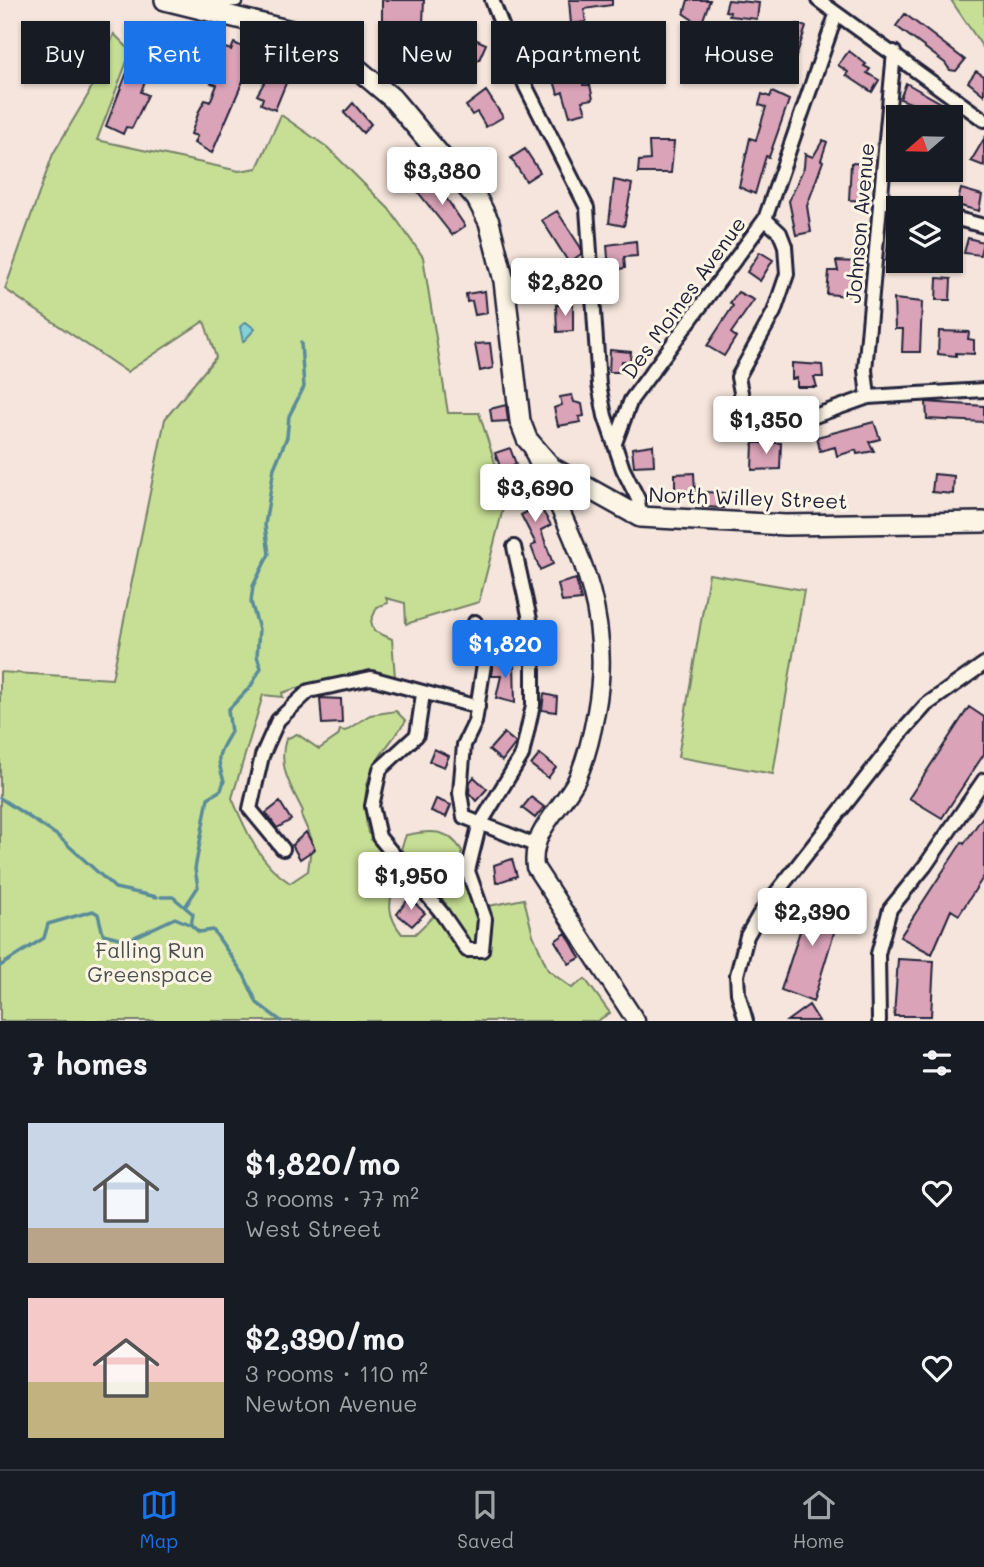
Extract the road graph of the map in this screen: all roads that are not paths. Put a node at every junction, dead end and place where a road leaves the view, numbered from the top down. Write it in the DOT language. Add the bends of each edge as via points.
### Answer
graph roads {
  1 [pos="236,0"];
  2 [pos="492,0"];
  3 [pos="818,0"];
  4 [pos="177,2"];
  5 [pos="836,15"];
  6 [pos="894,52"];
  7 [pos="984,120"];
  8 [pos="879,200"];
  9 [pos="886,202"];
  10 [pos="765,219"];
  11 [pos="963,220"];
  12 [pos="984,226"];
  13 [pos="984,390"];
  14 [pos="868,397"];
  15 [pos="527,439"];
  16 [pos="615,443"];
  17 [pos="640,517"];
  18 [pos="984,522"];
  19 [pos="514,547"];
  20 [pos="475,622"];
  21 [pos="984,664"];
  22 [pos="423,694"];
  23 [pos="478,707"];
  24 [pos="984,780"];
  25 [pos="479,825"];
  26 [pos="535,845"];
  27 [pos="283,849"];
  28 [pos="636,1021"];
  29 [pos="746,1021"];
  30 [pos="879,1021"];
  1 -- 4 [label="street"];
  2 -- 16 [label="street" via="526,88 587,208 600,386"];
  3 -- 5 [label="street"];
  4 -- 15 [label="main road, North Willey Street" via="295,32 347,60 392,98 477,199 497,243 516,400"];
  5 -- 6 [label="street"];
  5 -- 10 [label="street, Des Moines Avenue"];
  6 -- 7 [label="street"];
  6 -- 8 [label="street, Johnson Avenue"];
  8 -- 9 [label="street"];
  8 -- 14 [label="street, Johnson Avenue" via="865,370"];
  10 -- 14 [label="street" via="780,233 787,274 775,313 738,377 745,413 754,424 766,428 792,424"];
  10 -- 16 [label="street, Des Moines Avenue" via="631,400"];
  11 -- 12 [label="street"];
  13 -- 14 [label="street"];
  15 -- 17 [label="main road, North Willey Street" via="552,468"];
  15 -- 26 [label="street" via="586,566 603,656 590,746 577,779"];
  16 -- 17 [label="street" via="638,499"];
  17 -- 18 [label="main road, North Willey Street" via="785,524"];
  19 -- 25 [label="street" via="533,633 533,705 522,755"];
  20 -- 23 [label="street" via="484,664"];
  21 -- 29 [label="street" via="926,705 901,733 760,915 740,954 737,975"];
  22 -- 23 [label="street"];
  22 -- 25 [label="street" via="417,735 380,769 372,806 379,836 467,950 482,950 485,919 468,871"];
  22 -- 27 [label="street" via="371,678 309,691 278,720 262,756 250,809"];
  23 -- 25 [label="street" via="464,745 460,793 464,817"];
  24 -- 30 [label="street" via="890,909 878,954"];
  25 -- 26 [label="street"];
  26 -- 28 [label="street" via="540,878"];
}
